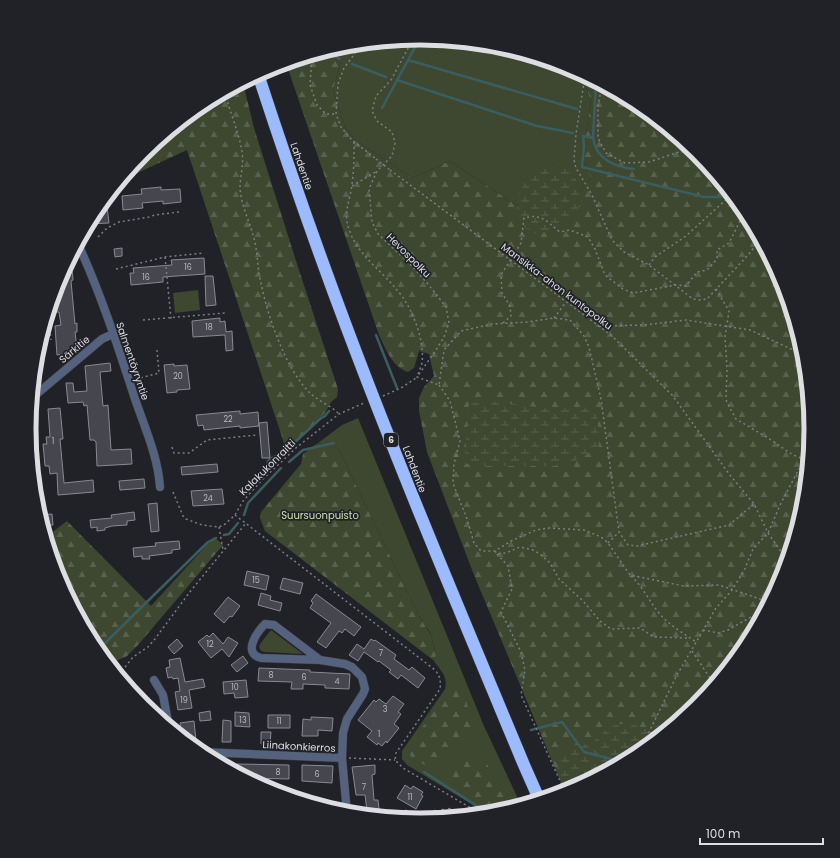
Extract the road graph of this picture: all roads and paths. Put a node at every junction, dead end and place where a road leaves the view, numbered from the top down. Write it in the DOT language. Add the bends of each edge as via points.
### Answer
graph roads {
  1 [pos="410,45"];
  2 [pos="358,50"];
  3 [pos="312,61"];
  4 [pos="260,80"];
  5 [pos="584,82"];
  6 [pos="601,90"];
  7 [pos="226,97"];
  8 [pos="336,114"];
  9 [pos="354,142"];
  10 [pos="685,151"];
  11 [pos="377,171"];
  12 [pos="352,186"];
  13 [pos="727,198"];
  14 [pos="179,212"];
  15 [pos="741,219"];
  16 [pos="98,237"];
  17 [pos="756,244"];
  18 [pos="81,250"];
  19 [pos="204,253"];
  20 [pos="164,257"];
  21 [pos="510,260"];
  22 [pos="650,265"];
  23 [pos="116,269"];
  24 [pos="676,286"];
  25 [pos="716,289"];
  26 [pos="566,301"];
  27 [pos="225,313"];
  28 [pos="554,318"];
  29 [pos="171,319"];
  30 [pos="143,320"];
  31 [pos="503,323"];
  32 [pos="598,326"];
  33 [pos="727,327"];
  34 [pos="50,328"];
  35 [pos="113,334"];
  36 [pos="51,340"];
  37 [pos="158,350"];
  38 [pos="796,350"];
  39 [pos="417,377"];
  40 [pos="134,380"];
  41 [pos="439,385"];
  42 [pos="38,393"];
  43 [pos="382,396"];
  44 [pos="366,402"];
  45 [pos="339,414"];
  46 [pos="257,435"];
  47 [pos="172,447"];
  48 [pos="803,459"];
  49 [pos="802,462"];
  50 [pos="796,474"];
  51 [pos="801,481"];
  52 [pos="160,487"];
  53 [pos="173,492"];
  54 [pos="754,504"];
  55 [pos="235,515"];
  56 [pos="246,523"];
  57 [pos="219,527"];
  58 [pos="619,532"];
  59 [pos="768,533"];
  60 [pos="608,543"];
  61 [pos="223,550"];
  62 [pos="495,551"];
  63 [pos="497,554"];
  64 [pos="783,554"];
  65 [pos="630,575"];
  66 [pos="732,590"];
  67 [pos="763,600"];
  68 [pos="757,614"];
  69 [pos="703,630"];
  70 [pos="689,638"];
  71 [pos="696,642"];
  72 [pos="691,650"];
  73 [pos="320,660"];
  74 [pos="121,671"];
  75 [pos="154,680"];
  76 [pos="711,680"];
  77 [pos="167,718"];
  78 [pos="651,729"];
  79 [pos="651,736"];
  80 [pos="644,741"];
  81 [pos="214,753"];
  82 [pos="342,758"];
  83 [pos="395,760"];
  84 [pos="562,786"];
  85 [pos="538,794"];
  86 [pos="346,806"];
  87 [pos="473,809"];
  1 -- 11 [label="path, Hevospolku" via="392,80 376,96 372,111 377,121 392,132 395,143 392,156"];
  2 -- 8 [label="path" via="344,68 338,84"];
  3 -- 8 [label="path" via="310,85 317,106 326,114"];
  4 -- 85 [label="highway, Lahdentie / 6" via="349,333 421,518"];
  5 -- 22 [label="path" via="576,134 576,168 592,195 612,240 624,252"];
  6 -- 10 [label="path" via="598,105 598,138 606,153 625,163 648,162"];
  7 -- 45 [label="path" via="240,143 240,189 254,236 260,283 271,321 291,368 310,394"];
  8 -- 9 [label="path, Mansikka-ahon kuntopolku" via="341,127"];
  9 -- 12 [label="path"];
  9 -- 21 [label="path, Mansikka-ahon kuntopolku, bridge"];
  11 -- 12 [label="path"];
  11 -- 39 [label="path, Hevospolku" via="369,189 372,222 378,234 413,267 446,306 449,323 444,337"];
  12 -- 39 [label="path" via="346,211 349,230 358,249 398,291 408,307 419,332 422,351 422,363"];
  13 -- 22 [label="path" via="686,236 655,257"];
  14 -- 16 [label="path" via="119,222 107,228"];
  15 -- 24 [label="path" via="729,243 717,250 717,259 707,270 697,272 686,286"];
  17 -- 25 [label="path"];
  18 -- 35 [label="street, Salmentöyryntie"];
  19 -- 20 [label="path"];
  20 -- 23 [label="path"];
  20 -- 29 [label="path"];
  21 -- 24 [label="path" via="521,243 524,218 533,216 545,219 560,232 570,230 588,237 605,275 623,289 633,293"];
  21 -- 26 [label="path, Mansikka-ahon kuntopolku"];
  21 -- 31 [label="path" via="501,275 502,293 510,306 511,316"];
  22 -- 24 [label="path"];
  24 -- 25 [label="path" via="692,299 701,300 707,299"];
  25 -- 33 [label="path" via="729,311"];
  26 -- 28 [label="path"];
  26 -- 32 [label="path, Mansikka-ahon kuntopolku"];
  27 -- 29 [label="path"];
  28 -- 31 [label="path"];
  28 -- 58 [label="path" via="570,320 584,336 589,347 601,399"];
  29 -- 30 [label="path"];
  31 -- 41 [label="path" via="461,332 444,350"];
  32 -- 33 [label="path" via="644,325 686,320"];
  32 -- 54 [label="path, Mansikka-ahon kuntopolku" via="612,336 673,396"];
  33 -- 38 [label="path" via="750,330"];
  33 -- 48 [label="path" via="726,400 736,419"];
  34 -- 36 [label="path"];
  35 -- 42 [label="street, Särkitie" via="102,339"];
  35 -- 52 [label="street, Salmentöyryntie" via="153,452"];
  37 -- 40 [label="path" via="159,373"];
  39 -- 41 [label="path"];
  39 -- 43 [label="path" via="401,388"];
  41 -- 62 [label="path" via="450,401 460,441 454,464 454,486 474,543 481,551"];
  44 -- 45 [label="path, Kalakukonraitti"];
  45 -- 55 [label="path, Kalakukonraitti" via="297,447 263,479 243,501"];
  46 -- 47 [label="path" via="207,440 189,453 174,453"];
  49 -- 50 [label="path"];
  50 -- 51 [label="path"];
  50 -- 59 [label="path"];
  53 -- 57 [label="path" via="186,519 202,526"];
  54 -- 58 [label="path" via="729,525 637,546 628,545"];
  54 -- 59 [label="path, Mansikka-ahon kuntopolku"];
  55 -- 56 [label="path"];
  55 -- 57 [label="path, Kalakukonraitti"];
  56 -- 61 [label="path"];
  56 -- 83 [label="path" via="439,675 440,689 396,753"];
  57 -- 61 [label="path"];
  58 -- 60 [label="path"];
  59 -- 64 [label="path, Mansikka-ahon kuntopolku"];
  59 -- 66 [label="path" via="753,549 744,571"];
  60 -- 62 [label="path" via="584,530 550,528 536,530 510,541"];
  60 -- 65 [label="path"];
  61 -- 74 [label="path" via="155,639 148,647 136,653"];
  62 -- 63 [label="path"];
  63 -- 70 [label="path" via="520,547 540,554 550,563 559,579 583,601 600,622 611,629 640,628 654,637"];
  63 -- 84 [label="path" via="508,566 512,589 501,612 521,652 525,670 522,694"];
  65 -- 66 [label="path" via="684,586 719,585"];
  65 -- 70 [label="path" via="640,584 659,613"];
  66 -- 67 [label="path"];
  66 -- 69 [label="path" via="716,608"];
  68 -- 69 [label="path" via="728,630 718,633"];
  69 -- 71 [label="path"];
  70 -- 71 [label="path"];
  71 -- 72 [label="path"];
  72 -- 76 [label="path"];
  72 -- 78 [label="path"];
  73 -- 73 [label="street" via="274,624 262,627 253,640 254,654 261,658"];
  73 -- 82 [label="street" via="352,667 364,683 363,694 344,724"];
  75 -- 77 [label="street" via="163,695"];
  78 -- 79 [label="path"];
  78 -- 80 [label="path"];
  81 -- 82 [label="street, Liinakonkierros"];
  82 -- 83 [label="path"];
  82 -- 86 [label="street, Liinakonkierros"];
  83 -- 87 [label="path" via="403,768"];
}
